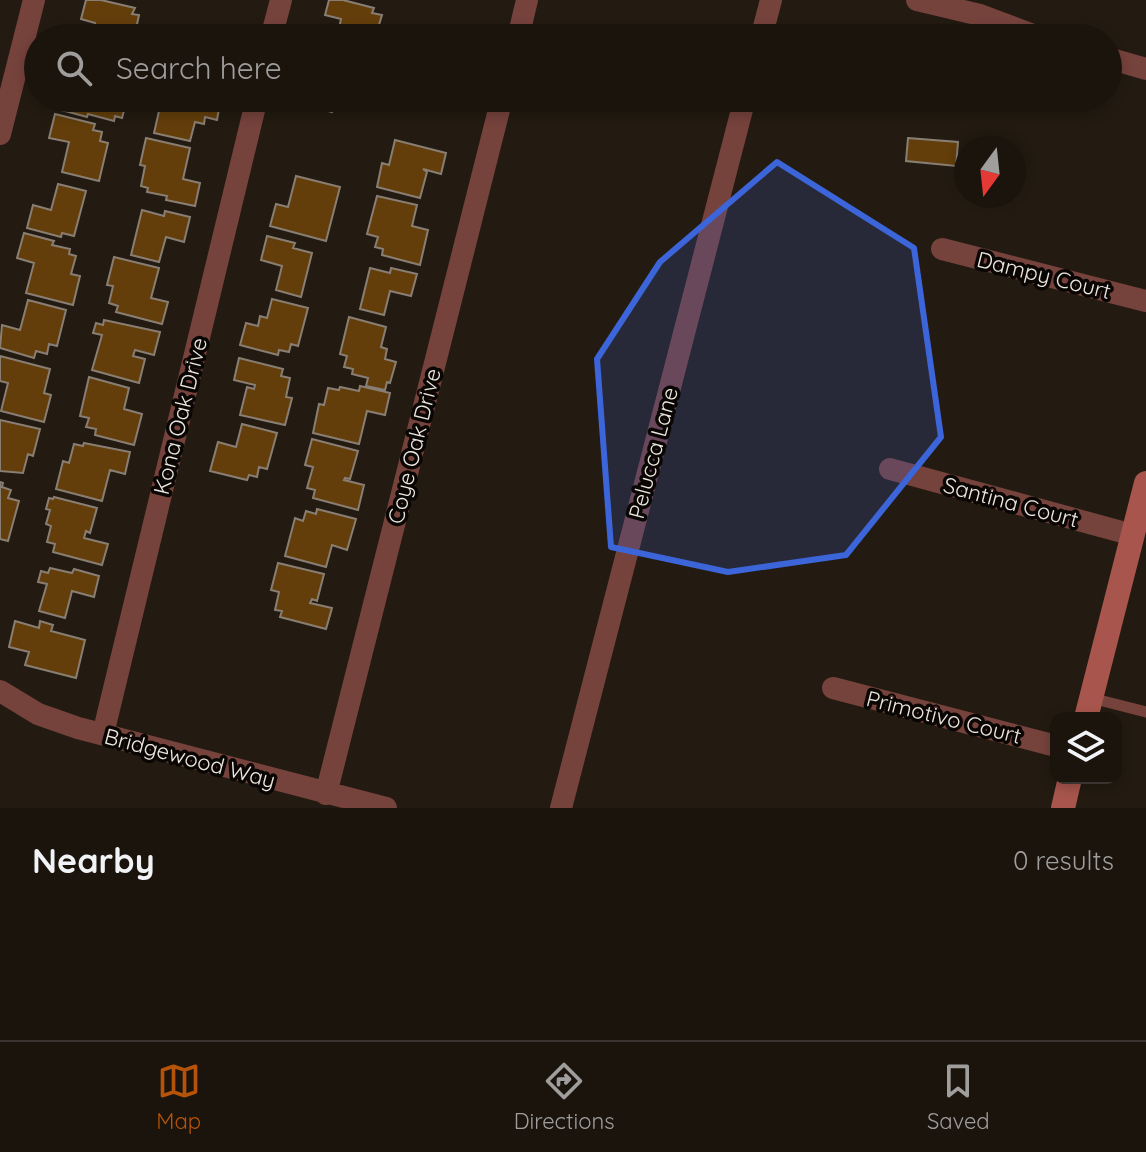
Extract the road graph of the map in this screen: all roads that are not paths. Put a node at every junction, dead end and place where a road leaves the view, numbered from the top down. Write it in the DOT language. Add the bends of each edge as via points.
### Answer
graph roads {
  1 [pos="34,0"];
  2 [pos="281,0"];
  3 [pos="527,0"];
  4 [pos="771,0"];
  5 [pos="917,0"];
  6 [pos="28,24"];
  7 [pos="275,24"];
  8 [pos="521,24"];
  9 [pos="765,24"];
  10 [pos="1004,24"];
  11 [pos="24,39"];
  12 [pos="1122,62"];
  13 [pos="1146,69"];
  14 [pos="254,112"];
  15 [pos="498,112"];
  16 [pos="741,112"];
  17 [pos="0,134"];
  18 [pos="942,249"];
  19 [pos="1146,301"];
  20 [pos="890,469"];
  21 [pos="1146,483"];
  22 [pos="1139,536"];
  23 [pos="833,688"];
  24 [pos="0,691"];
  25 [pos="1088,708"];
  26 [pos="1146,712"];
  27 [pos="103,734"];
  28 [pos="1050,744"];
  29 [pos="1069,784"];
  30 [pos="326,794"];
  31 [pos="386,808"];
  32 [pos="561,808"];
  33 [pos="1063,808"];
  1 -- 6 [label="street"];
  2 -- 7 [label="street"];
  3 -- 8 [label="street"];
  4 -- 9 [label="street"];
  5 -- 10 [label="street"];
  11 -- 17 [label="street"];
  12 -- 13 [label="street"];
  14 -- 27 [label="street, Kona Oak Drive"];
  15 -- 30 [label="street, Coye Oak Drive"];
  16 -- 32 [label="street, Pelucca Lane"];
  18 -- 19 [label="street, Dampy Court"];
  20 -- 22 [label="street, Santina Court"];
  21 -- 22 [label="street"];
  22 -- 25 [label="street"];
  23 -- 28 [label="street, Primotivo Court"];
  24 -- 27 [label="street, Bridgewood Way" via="38,714"];
  25 -- 26 [label="lane"];
  27 -- 30 [label="street, Bridgewood Way"];
  29 -- 33 [label="street"];
  30 -- 31 [label="street, Bridgewood Way"];
}
